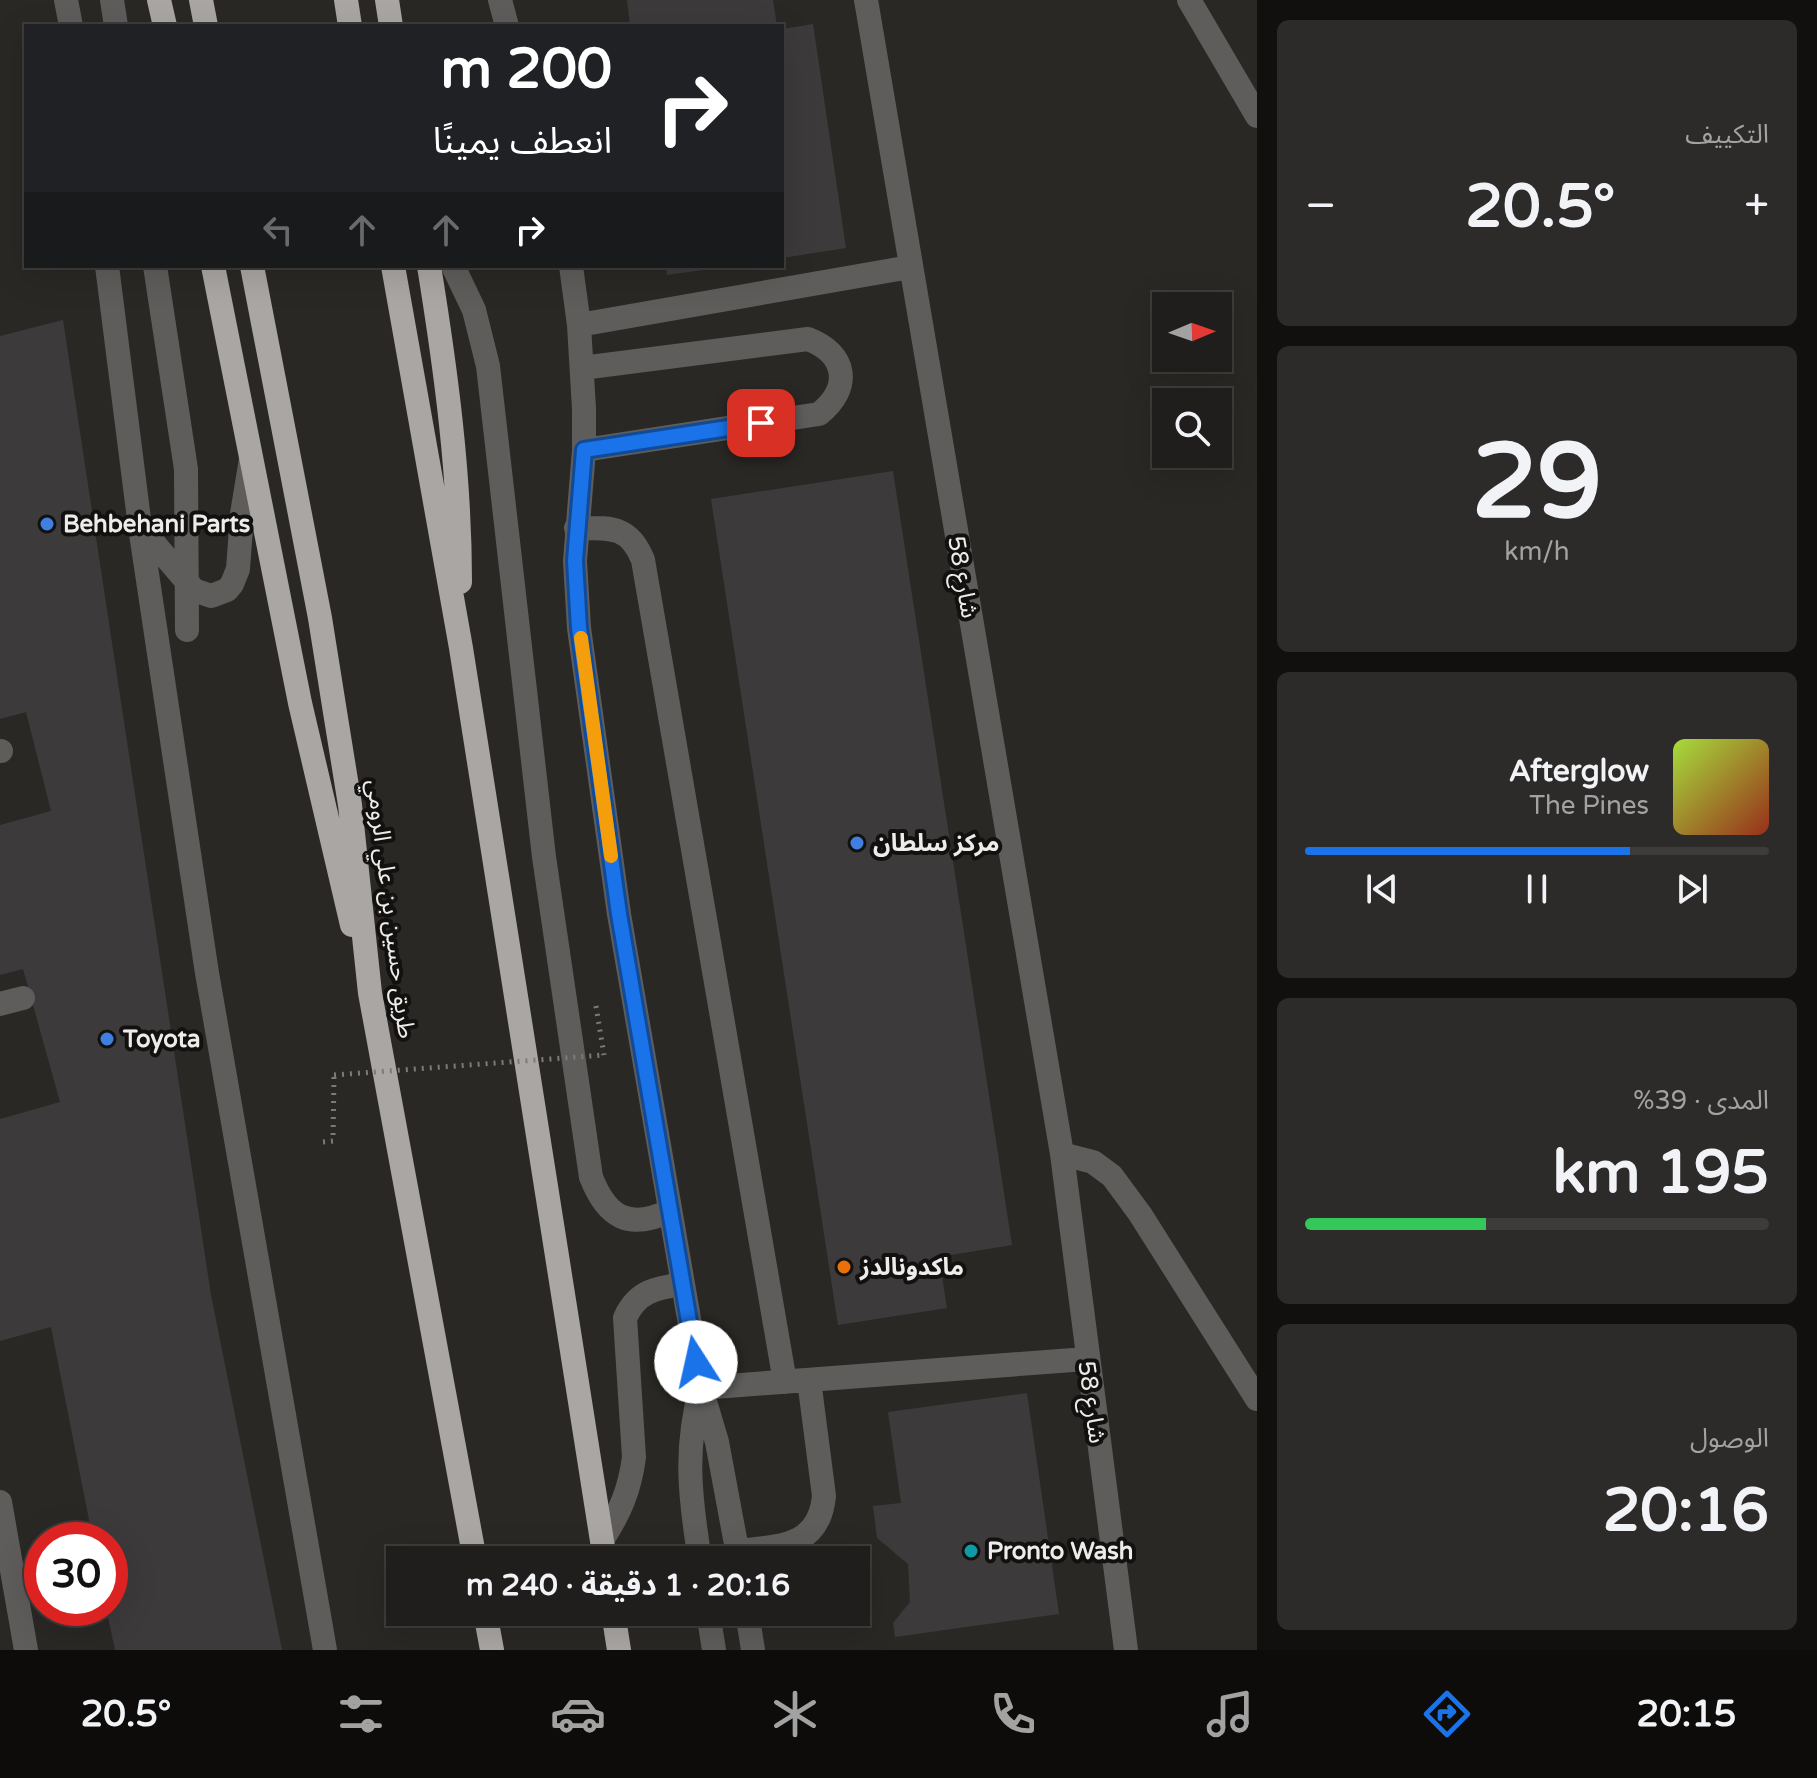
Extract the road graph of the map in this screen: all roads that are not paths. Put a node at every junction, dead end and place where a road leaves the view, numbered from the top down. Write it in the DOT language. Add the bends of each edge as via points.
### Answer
graph roads {
  1 [pos="66,0"];
  2 [pos="112,0"];
  3 [pos="159,0"];
  4 [pos="201,0"];
  5 [pos="346,0"];
  6 [pos="387,0"];
  7 [pos="500,0"];
  8 [pos="866,0"];
  9 [pos="1189,0"];
  10 [pos="71,24"];
  11 [pos="116,24"];
  12 [pos="165,24"];
  13 [pos="206,24"];
  14 [pos="350,24"];
  15 [pos="391,24"];
  16 [pos="506,24"];
  17 [pos="1257,116"];
  18 [pos="910,267"];
  19 [pos="107,268"];
  20 [pos="155,268"];
  21 [pos="213,268"];
  22 [pos="252,268"];
  23 [pos="393,268"];
  24 [pos="429,268"];
  25 [pos="454,268"];
  26 [pos="571,268"];
  27 [pos="579,325"];
  28 [pos="582,368"];
  29 [pos="584,450"];
  30 [pos="251,457"];
  31 [pos="140,527"];
  32 [pos="576,528"];
  33 [pos="185,582"];
  34 [pos="187,630"];
  35 [pos="461,648"];
  36 [pos="370,993"];
  37 [pos="1062,1154"];
  38 [pos="670,1211"];
  39 [pos="683,1284"];
  40 [pos="1086,1359"];
  41 [pos="797,1381"];
  42 [pos="701,1388"];
  43 [pos="1257,1399"];
  44 [pos="0,1502"];
  45 [pos="472,1546"];
  46 [pos="602,1546"];
  47 [pos="605,1546"];
  48 [pos="698,1546"];
  49 [pos="736,1546"];
  50 [pos="777,1546"];
  51 [pos="488,1626"];
  52 [pos="615,1626"];
  53 [pos="710,1626"];
  54 [pos="749,1626"];
  55 [pos="26,1650"];
  56 [pos="325,1650"];
  57 [pos="492,1650"];
  58 [pos="619,1650"];
  59 [pos="714,1650"];
  60 [pos="753,1650"];
  61 [pos="1126,1650"];
  1 -- 10 [label="street"];
  2 -- 11 [label="street"];
  3 -- 12 [label="highway"];
  4 -- 13 [label="highway"];
  5 -- 14 [label="highway"];
  6 -- 15 [label="highway"];
  7 -- 16 [label="street"];
  8 -- 18 [label="street, شارع 58"];
  9 -- 17 [label="street"];
  18 -- 27 [label="street"];
  18 -- 37 [label="street, شارع 58"];
  19 -- 31 [label="street"];
  20 -- 33 [label="street" via="186,469"];
  21 -- 30 [label="highway"];
  22 -- 36 [label="highway, طريق حسين بن علي الرومي" via="330,681 350,805"];
  23 -- 35 [label="highway"];
  24 -- 35 [label="highway" via="454,442"];
  25 -- 38 [label="street" via="474,310 488,366 544,857 591,1177 599,1197 617,1215 642,1221"];
  26 -- 27 [label="street"];
  27 -- 28 [label="street"];
  28 -- 29 [label="street"];
  28 -- 29 [label="street" via="808,339 824,345 841,372 840,389 819,414"];
  29 -- 32 [label="street"];
  30 -- 33 [label="street" via="232,584 211,596"];
  30 -- 36 [label="highway" via="321,801"];
  31 -- 33 [label="street"];
  31 -- 56 [label="street" via="207,973"];
  32 -- 38 [label="street" via="581,643 619,914"];
  32 -- 41 [label="street" via="616,528 638,547 643,560"];
  33 -- 34 [label="street"];
  35 -- 46 [label="highway"];
  36 -- 45 [label="highway, طريق حسين بن علي الرومي"];
  37 -- 40 [label="street, شارع 58"];
  37 -- 43 [label="street" via="1093,1162 1112,1176"];
  38 -- 39 [label="street"];
  39 -- 42 [label="street"];
  39 -- 47 [label="street" via="644,1292 625,1318 634,1457 624,1501"];
  40 -- 41 [label="street"];
  40 -- 61 [label="street, شارع 58"];
  41 -- 42 [label="street"];
  41 -- 50 [label="street" via="823,1510 808,1534"];
  42 -- 48 [label="street" via="693,1416 689,1475"];
  42 -- 49 [label="street"];
  44 -- 55 [label="street"];
  51 -- 57 [label="highway"];
  52 -- 58 [label="highway"];
  53 -- 59 [label="street"];
  54 -- 60 [label="street"];
}
